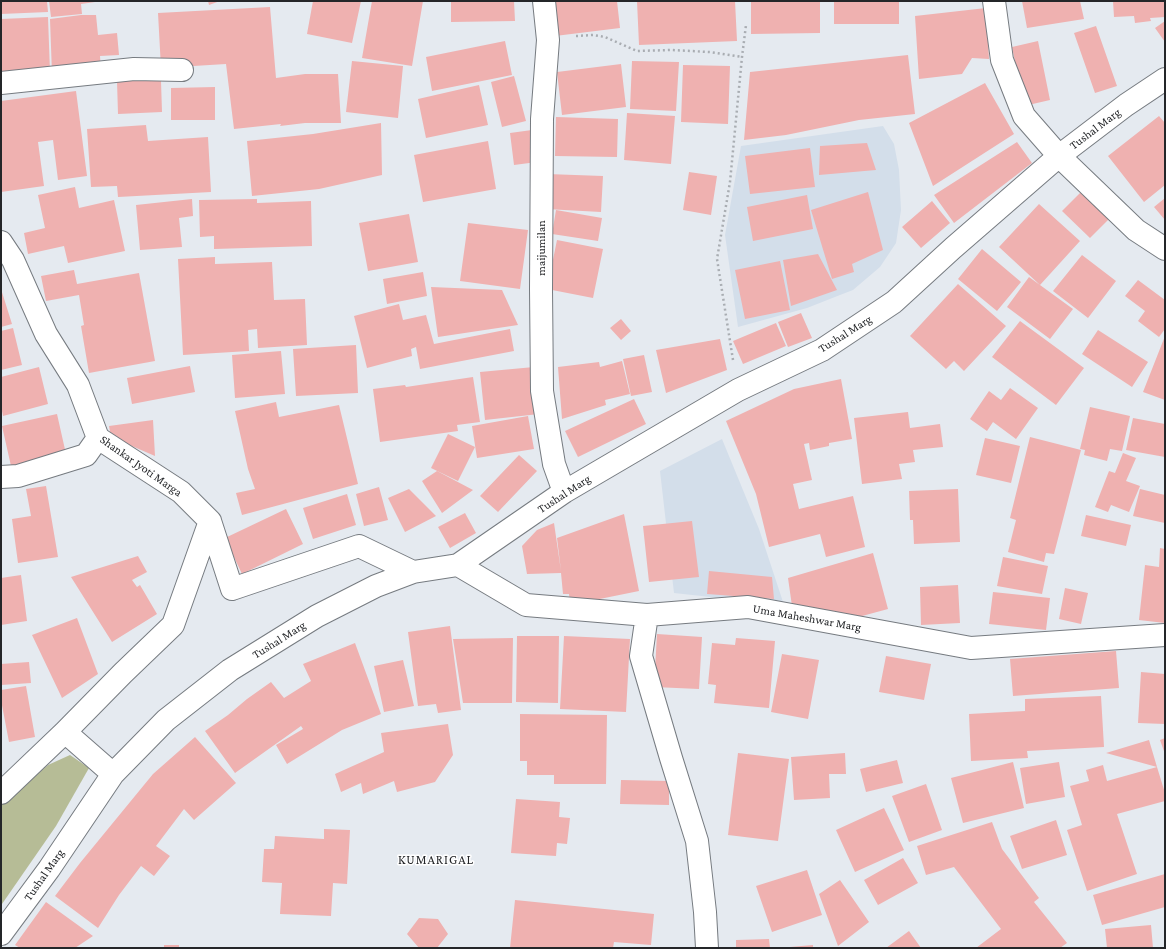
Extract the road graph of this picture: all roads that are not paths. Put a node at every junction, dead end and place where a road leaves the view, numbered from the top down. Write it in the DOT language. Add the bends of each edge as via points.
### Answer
graph roads {
  1 [pos="544,1"];
  2 [pos="994,1"];
  3 [pos="182,70"];
  4 [pos="1165,79"];
  5 [pos="1,83"];
  6 [pos="1059,156"];
  7 [pos="1,242"];
  8 [pos="1165,249"];
  9 [pos="7,261"];
  10 [pos="98,438"];
  11 [pos="1,477"];
  12 [pos="564,492"];
  13 [pos="210,521"];
  14 [pos="458,565"];
  15 [pos="413,572"];
  16 [pos="647,615"];
  17 [pos="1165,635"];
  18 [pos="65,732"];
  19 [pos="113,774"];
  20 [pos="1,792"];
  21 [pos="1,934"];
  22 [pos="707,948"];
  1 -- 12 [label="street, maijumilan" via="548,40 542,119 542,391 554,464"];
  2 -- 6 [label="street" via="1002,60 1024,116"];
  3 -- 5 [label="street" via="134,69"];
  4 -- 6 [label="street, Tushal Marg"];
  6 -- 8 [label="street" via="1136,230"];
  6 -- 12 [label="street, Tushal Marg" via="894,302 822,350 738,390"];
  7 -- 9 [label="street, Shankar Jyoti Marga"];
  9 -- 10 [label="street, Shankar Jyoti Marga" via="46,334 78,385"];
  10 -- 11 [label="street" via="86,455 18,476"];
  10 -- 13 [label="street, Shankar Jyoti Marga" via="181,492"];
  12 -- 14 [label="street, Tushal Marg"];
  13 -- 15 [label="street" via="232,589 359,546"];
  13 -- 18 [label="street" via="173,626"];
  14 -- 15 [label="street, Tushal Marg"];
  14 -- 16 [label="street, Uma Maheshwar Marg" via="526,605"];
  15 -- 19 [label="street, Tushal Marg" via="376,586 317,616 230,670 166,720"];
  16 -- 17 [label="street, Uma Maheshwar Marg" via="748,607 971,648"];
  16 -- 22 [label="street" via="641,656 697,841"];
  18 -- 19 [label="street"];
  18 -- 20 [label="street"];
  19 -- 21 [label="street, Tushal Marg" via="49,869"];
}
